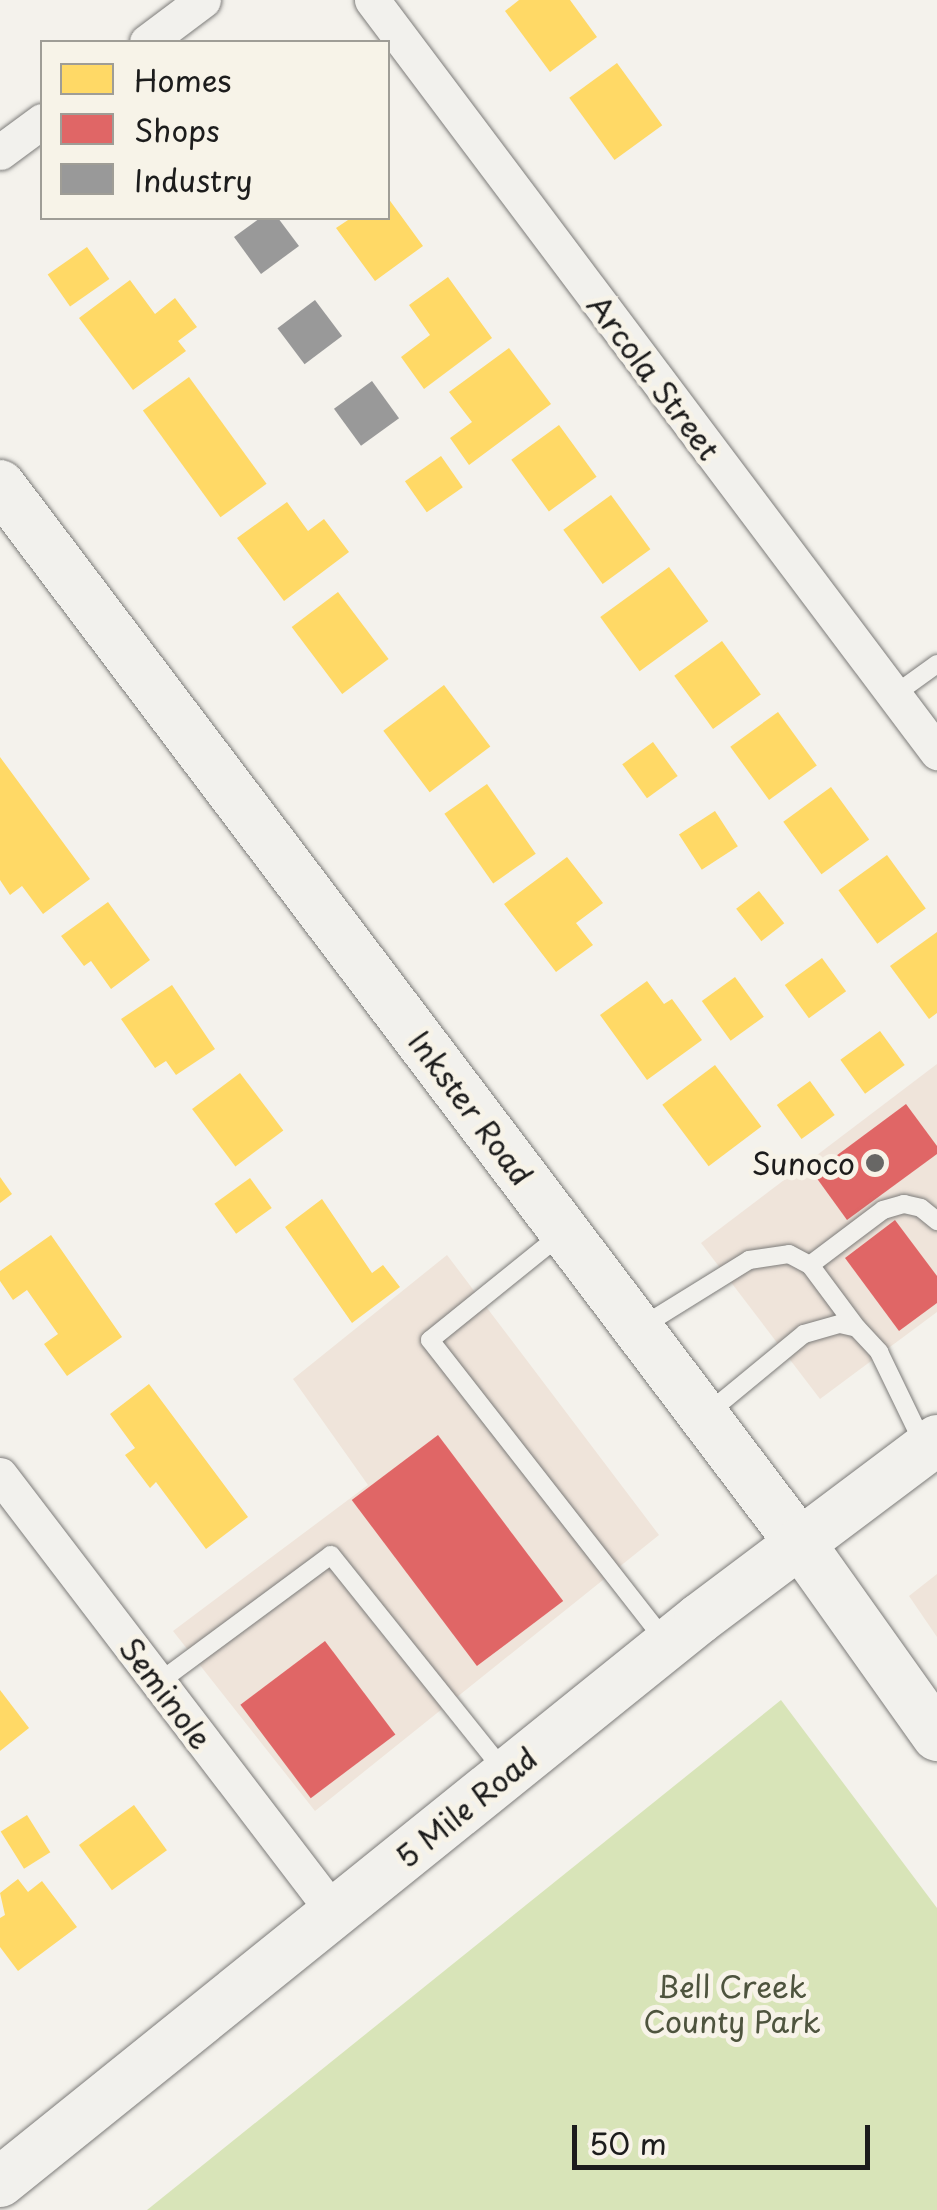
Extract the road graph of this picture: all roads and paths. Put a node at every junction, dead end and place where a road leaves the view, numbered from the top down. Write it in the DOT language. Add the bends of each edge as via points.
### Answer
graph roads {
  1 [pos="203,0"];
  2 [pos="372,0"];
  3 [pos="149,40"];
  4 [pos="40,122"];
  5 [pos="0,152"];
  6 [pos="0,485"];
  7 [pos="937,664"];
  8 [pos="894,695"];
  9 [pos="937,752"];
  10 [pos="937,1220"];
  11 [pos="565,1232"];
  12 [pos="810,1265"];
  13 [pos="857,1328"];
  14 [pos="639,1329"];
  15 [pos="704,1416"];
  16 [pos="931,1444"];
  17 [pos="0,1476"];
  18 [pos="800,1543"];
  19 [pos="668,1645"];
  20 [pos="158,1682"];
  21 [pos="937,1736"];
  22 [pos="506,1775"];
  23 [pos="333,1911"];
  24 [pos="0,2182"];
  1 -- 3 [label="street"];
  2 -- 8 [label="street, Arcola Street"];
  4 -- 5 [label="street"];
  6 -- 11 [label="main road, Inkster Road"];
  7 -- 8 [label="lane"];
  8 -- 9 [label="street, Arcola Street"];
  10 -- 12 [label="lane" via="904,1204 883,1210"];
  11 -- 14 [label="main road, Inkster Road"];
  11 -- 19 [label="lane" via="430,1340"];
  12 -- 13 [label="lane"];
  12 -- 14 [label="lane" via="788,1254 749,1260"];
  13 -- 15 [label="lane" via="824,1325 804,1334"];
  13 -- 16 [label="lane" via="879,1352"];
  14 -- 15 [label="main road, Inkster Road"];
  15 -- 18 [label="main road, Inkster Road"];
  16 -- 18 [label="main road, 5 Mile Road"];
  17 -- 20 [label="street, Seminole"];
  18 -- 19 [label="main road, 5 Mile Road"];
  18 -- 21 [label="main road, Inkster Road"];
  19 -- 22 [label="main road, 5 Mile Road"];
  20 -- 22 [label="lane" via="330,1555"];
  20 -- 23 [label="street, Seminole"];
  22 -- 23 [label="main road, 5 Mile Road"];
  23 -- 24 [label="main road, 5 Mile Road"];
}
